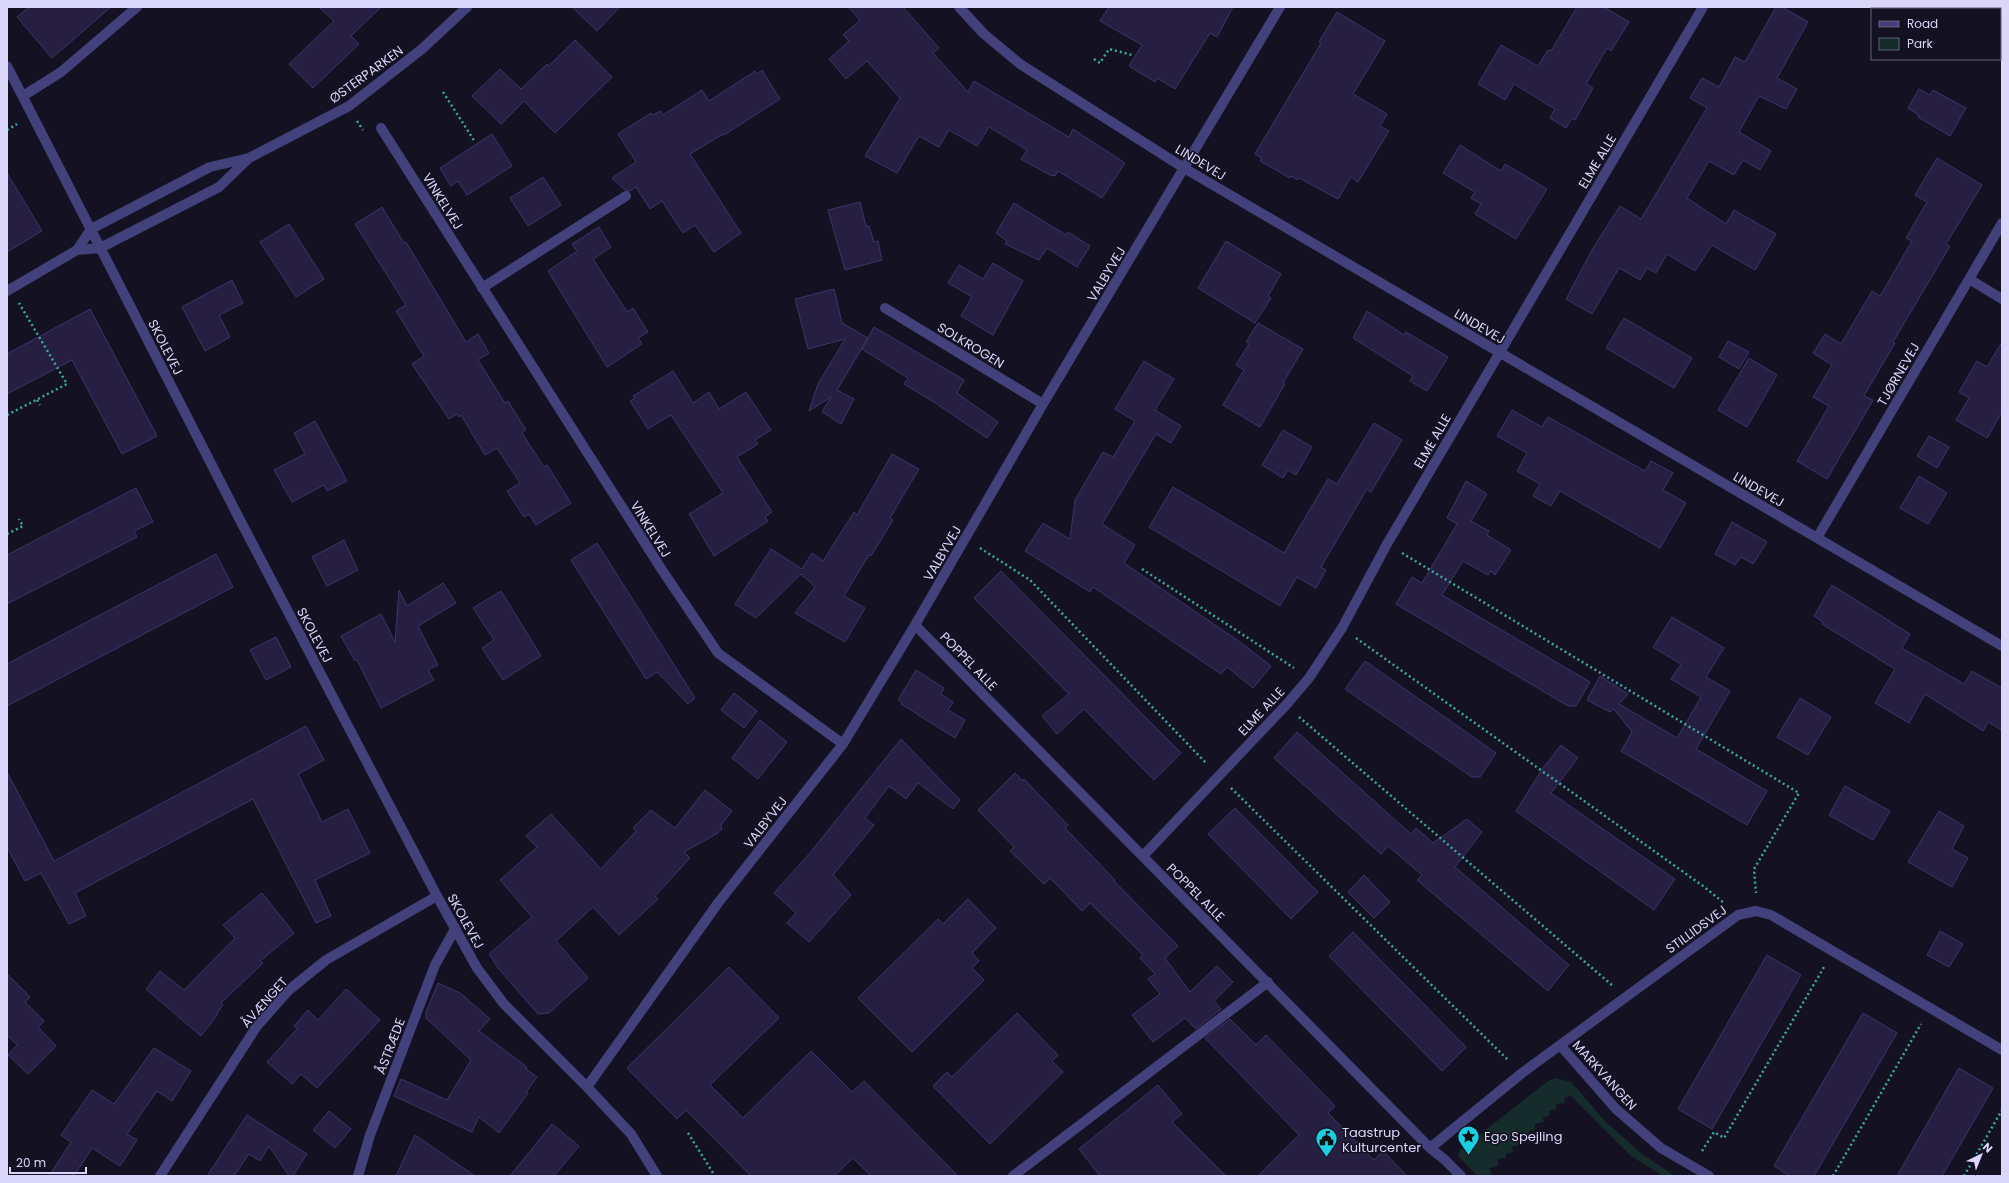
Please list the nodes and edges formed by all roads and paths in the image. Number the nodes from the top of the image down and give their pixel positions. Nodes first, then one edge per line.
1 (137, 7) edge
2 (467, 7) edge
3 (959, 7) edge
4 (1280, 7) edge
5 (1703, 7) edge
6 (1132, 55) dead end
7 (1094, 59) dead end
8 (7, 66) edge
9 (443, 92) dead end
10 (23, 96) junction
11 (381, 128) dead end
12 (475, 142) dead end
13 (249, 158) junction
14 (1184, 168) junction
15 (626, 196) dead end
16 (2002, 223) edge
17 (91, 229) junction
18 (100, 248) junction
19 (77, 250) junction
20 (1969, 279) junction
21 (482, 288) junction
22 (9, 290) edge
23 (2002, 299) edge
24 (885, 308) dead end
25 (1499, 352) junction
26 (37, 400) junction
27 (1043, 404) junction
28 (40, 405) dead end
29 (7, 415) edge
30 (19, 519) dead end
31 (7, 534) edge
32 (1817, 538) junction
33 (966, 539) junction
34 (1387, 544) junction
35 (1142, 569) dead end
36 (915, 624) junction
37 (1342, 628) junction
38 (2002, 646) edge
39 (1309, 678) junction
40 (1286, 705) junction
41 (843, 744) junction
42 (1218, 776) junction
43 (1142, 856) junction
44 (437, 896) junction
45 (1756, 911) junction
46 (1738, 915) junction
47 (455, 929) junction
48 (1833, 951) junction
49 (1268, 982) junction
50 (1625, 996) junction
51 (1930, 1008) junction
52 (1560, 1045) junction
53 (2002, 1050) edge
54 (1522, 1073) junction
55 (587, 1087) junction
56 (2002, 1110) edge
57 (688, 1133) dead end
58 (1430, 1148) junction
59 (1694, 1167) junction
60 (160, 1176) edge
61 (358, 1176) edge
62 (657, 1176) edge
63 (715, 1176) edge
64 (1014, 1176) edge
65 (1460, 1176) edge
66 (1710, 1176) edge
67 (1833, 1176) edge
68 (1964, 1176) edge

1 - 10 street
2 - 13 street, ØSTERPARKEN
3 - 14 street, LINDEVEJ
4 - 14 street, VALBYVEJ
5 - 25 street, ELME ALLE
6 - 7 path
8 - 10 street, SKOLEVEJ
9 - 12 path
10 - 17 street, SKOLEVEJ
11 - 21 street, VINKELVEJ
13 - 17 street, ØSTERPARKEN
13 - 18 street, ØSTERPARKEN
14 - 25 street, LINDEVEJ
14 - 27 street, VALBYVEJ
15 - 21 street
16 - 20 street, TJØRNEVEJ
17 - 18 street, SKOLEVEJ
17 - 19 street
18 - 19 street
18 - 44 street, SKOLEVEJ
19 - 22 street
20 - 23 street
20 - 32 street, TJØRNEVEJ
21 - 41 street, VINKELVEJ
22 - 26 path
24 - 27 street, SOLKROGEN
25 - 32 street, LINDEVEJ
25 - 34 street, ELME ALLE
26 - 28 path
26 - 29 path
27 - 33 street, VALBYVEJ
30 - 31 path
32 - 38 street, LINDEVEJ
33 - 36 street, VALBYVEJ
33 - 42 path
34 - 37 street, ELME ALLE
34 - 45 path
35 - 39 path
36 - 41 street, VALBYVEJ
36 - 43 street, POPPEL ALLE
37 - 39 street, ELME ALLE
37 - 46 path
39 - 40 street, ELME ALLE
40 - 42 street, ELME ALLE
40 - 50 path
41 - 55 street, VALBYVEJ
42 - 43 street, ELME ALLE
42 - 54 path
43 - 49 street, POPPEL ALLE
44 - 47 street, SKOLEVEJ
44 - 60 street, ÅVÆNGET
45 - 46 street, STILLIDSVEJ
45 - 48 street, STILLIDSVEJ
46 - 50 street, STILLIDSVEJ
47 - 55 street, SKOLEVEJ
47 - 61 street, ÅSTRÆDE
48 - 51 street, STILLIDSVEJ
48 - 59 path
49 - 58 street, POPPEL ALLE
49 - 64 street
50 - 52 street, STILLIDSVEJ
51 - 53 street, STILLIDSVEJ
51 - 67 path
52 - 54 street, STILLIDSVEJ
52 - 59 street, MARKVANGEN
54 - 58 street, STILLIDSVEJ
55 - 62 street, SKOLEVEJ
56 - 68 path
57 - 63 path
58 - 65 street, POPPEL ALLE
59 - 66 street, MARKVANGEN

